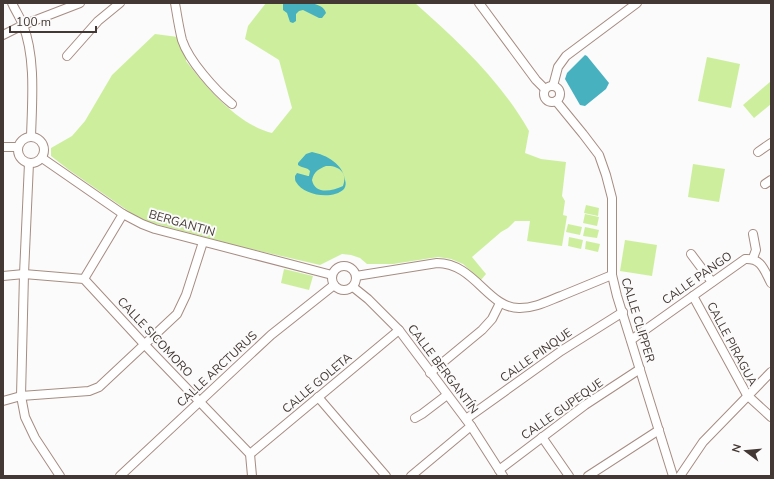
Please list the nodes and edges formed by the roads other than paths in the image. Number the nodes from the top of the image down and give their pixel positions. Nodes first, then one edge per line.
1 (12, 3) edge
2 (80, 3) edge
3 (120, 3) edge
4 (175, 3) edge
5 (479, 3) edge
6 (638, 3) edge
7 (23, 25) junction
8 (3, 35) edge
9 (67, 56) dead end
10 (549, 87) junction
11 (556, 101) junction
12 (232, 104) dead end
13 (31, 137) junction
14 (771, 143) edge
15 (18, 147) junction
16 (3, 148) edge
17 (758, 152) dead end
18 (42, 158) junction
19 (29, 163) junction
20 (123, 214) junction
21 (753, 234) dead end
22 (203, 242) junction
23 (691, 254) dead end
24 (753, 258) junction
25 (24, 274) junction
26 (332, 275) junction
27 (612, 275) junction
28 (3, 276) edge
29 (356, 276) junction
30 (84, 279) junction
31 (712, 282) junction
32 (771, 284) edge
33 (334, 285) junction
34 (353, 286) junction
35 (693, 296) junction
36 (500, 303) junction
37 (623, 312) junction
38 (399, 330) junction
39 (631, 340) junction
40 (144, 345) junction
41 (640, 369) junction
42 (771, 372) edge
43 (430, 373) junction
44 (447, 395) junction
45 (747, 395) junction
46 (21, 396) junction
47 (318, 397) junction
48 (3, 401) edge
49 (200, 402) junction
50 (771, 417) edge
51 (415, 418) dead end
52 (468, 423) junction
53 (659, 430) junction
54 (542, 437) junction
55 (250, 454) junction
56 (501, 473) edge
57 (60, 476) edge
58 (120, 476) edge
59 (252, 476) edge
60 (386, 476) edge
61 (411, 476) edge
62 (569, 476) edge
63 (588, 476) edge
64 (673, 476) edge
65 (680, 476) edge

1 - 7 street
2 - 7 street
3 - 9 street
4 - 12 street
5 - 10 street
6 - 10 street
7 - 8 street
7 - 13 street
10 - 11 street
10 - 11 street
11 - 27 street
13 - 15 street
13 - 18 street
14 - 17 street
15 - 16 street
15 - 19 street
18 - 19 street
18 - 20 street, BERGANTIN
19 - 25 street
20 - 22 street, BERGANTIN
20 - 30 street
21 - 24 street
22 - 26 street, BERGANTIN
22 - 40 street
23 - 31 street
24 - 31 street, CALLE PANGO
24 - 32 street
25 - 28 street
25 - 30 street
25 - 46 street
26 - 29 street
26 - 33 street
27 - 36 street, CALLE CLIPPER
27 - 37 street, CALLE CLIPPER
29 - 34 street
29 - 36 street, CALLE CLIPPER
30 - 40 street, CALLE SICOMORO
31 - 35 street, CALLE PANGO
33 - 34 street
33 - 49 street, CALLE ARCTURUS
34 - 38 street, CALLE BERGANTÍN
35 - 39 street, CALLE PANGO
35 - 45 street, CALLE PIRAGUA
36 - 43 street
37 - 39 street, CALLE CLIPPER
37 - 52 street, CALLE PINQUE
38 - 43 street, CALLE BERGANTÍN
38 - 47 street, CALLE GOLETA
39 - 41 street, CALLE CLIPPER
40 - 46 street
40 - 49 street, CALLE SICOMORO
41 - 53 street, CALLE CLIPPER
41 - 54 street, CALLE GUPEQUE
42 - 45 street
43 - 44 street, CALLE BERGANTÍN
44 - 51 street
44 - 52 street, CALLE BERGANTÍN
45 - 50 street, CALLE PIRAGUA
45 - 65 street
46 - 48 street
46 - 57 street
47 - 55 street, CALLE GOLETA
47 - 60 street
49 - 55 street, CALLE SICOMORO
49 - 58 street, CALLE ARCTURUS
52 - 56 street, CALLE BERGANTÍN
52 - 61 street, CALLE PINQUE
53 - 63 street
53 - 64 street, CALLE CLIPPER
54 - 56 street, CALLE GUPEQUE
54 - 62 street
55 - 59 street

